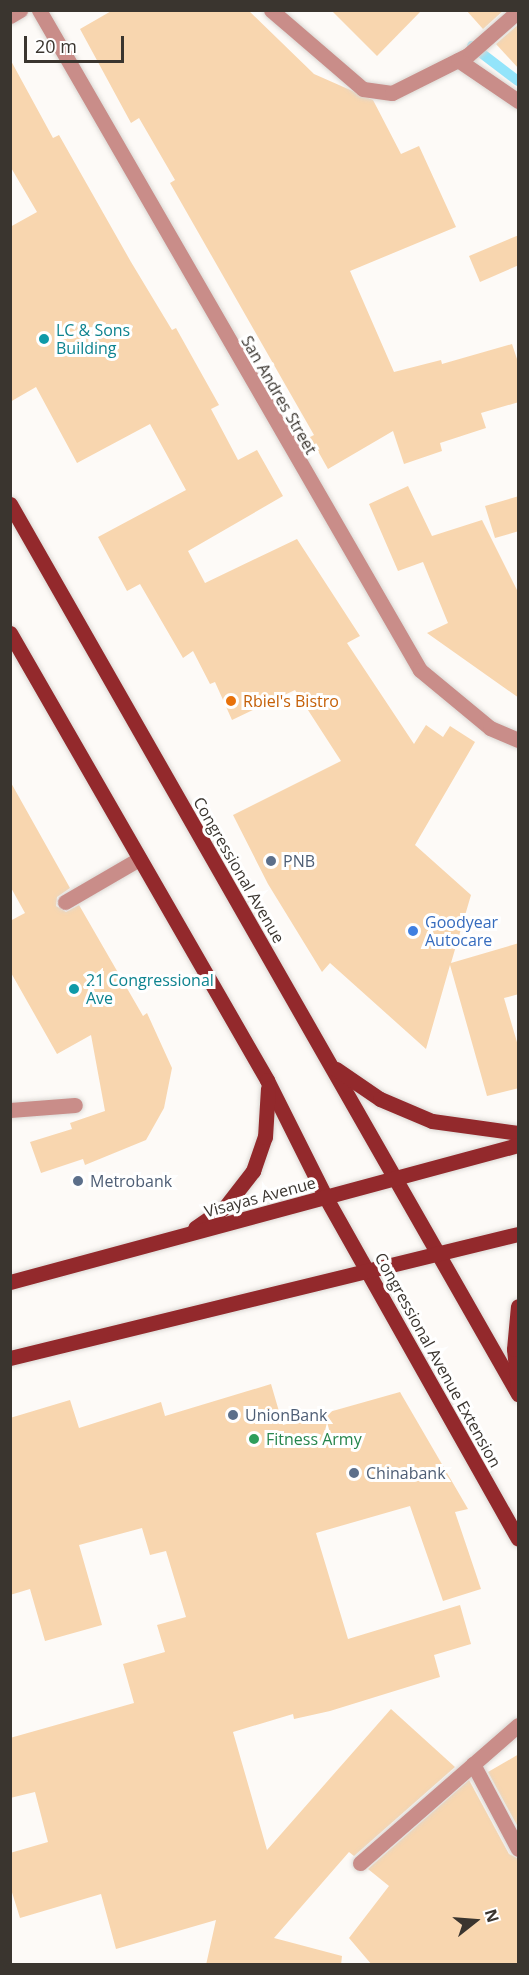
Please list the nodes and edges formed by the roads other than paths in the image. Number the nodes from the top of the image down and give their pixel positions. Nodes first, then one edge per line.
1 (20, 10) edge
2 (39, 10) edge
3 (271, 10) edge
4 (519, 11) edge
5 (10, 16) edge
6 (463, 57) junction
7 (519, 101) edge
8 (10, 504) edge
9 (10, 633) edge
10 (519, 740) edge
11 (139, 859) junction
12 (65, 902) dead end
13 (328, 1061) junction
14 (267, 1080) junction
15 (75, 1105) dead end
16 (10, 1110) edge
17 (519, 1133) edge
18 (519, 1145) edge
19 (396, 1179) junction
20 (326, 1198) junction
21 (519, 1234) edge
22 (178, 1238) junction
23 (439, 1253) junction
24 (366, 1269) junction
25 (10, 1282) edge
26 (519, 1305) edge
27 (10, 1358) edge
28 (519, 1390) edge
29 (519, 1394) edge
30 (519, 1539) edge
31 (519, 1725) edge
32 (473, 1764) junction
33 (519, 1849) edge
34 (360, 1863) dead end

1 - 5 street
2 - 10 street, San Andres Street
3 - 6 street
4 - 6 street
6 - 7 street
8 - 13 main road, Congressional Avenue
9 - 11 main road
11 - 12 street
11 - 14 main road
13 - 17 main road
13 - 19 main road, Congressional Avenue
14 - 20 main road
14 - 22 main road
15 - 16 street
18 - 19 main road, Visayas Avenue
19 - 20 main road, Visayas Avenue
19 - 23 main road, Congressional Avenue
20 - 22 main road, Visayas Avenue
20 - 24 main road, Congressional Avenue Extension
21 - 23 main road
22 - 25 main road, Visayas Avenue
23 - 24 main road
23 - 29 main road
24 - 27 main road
24 - 30 main road, Congressional Avenue Extension
26 - 28 main road
31 - 32 street
32 - 33 street
32 - 34 street

